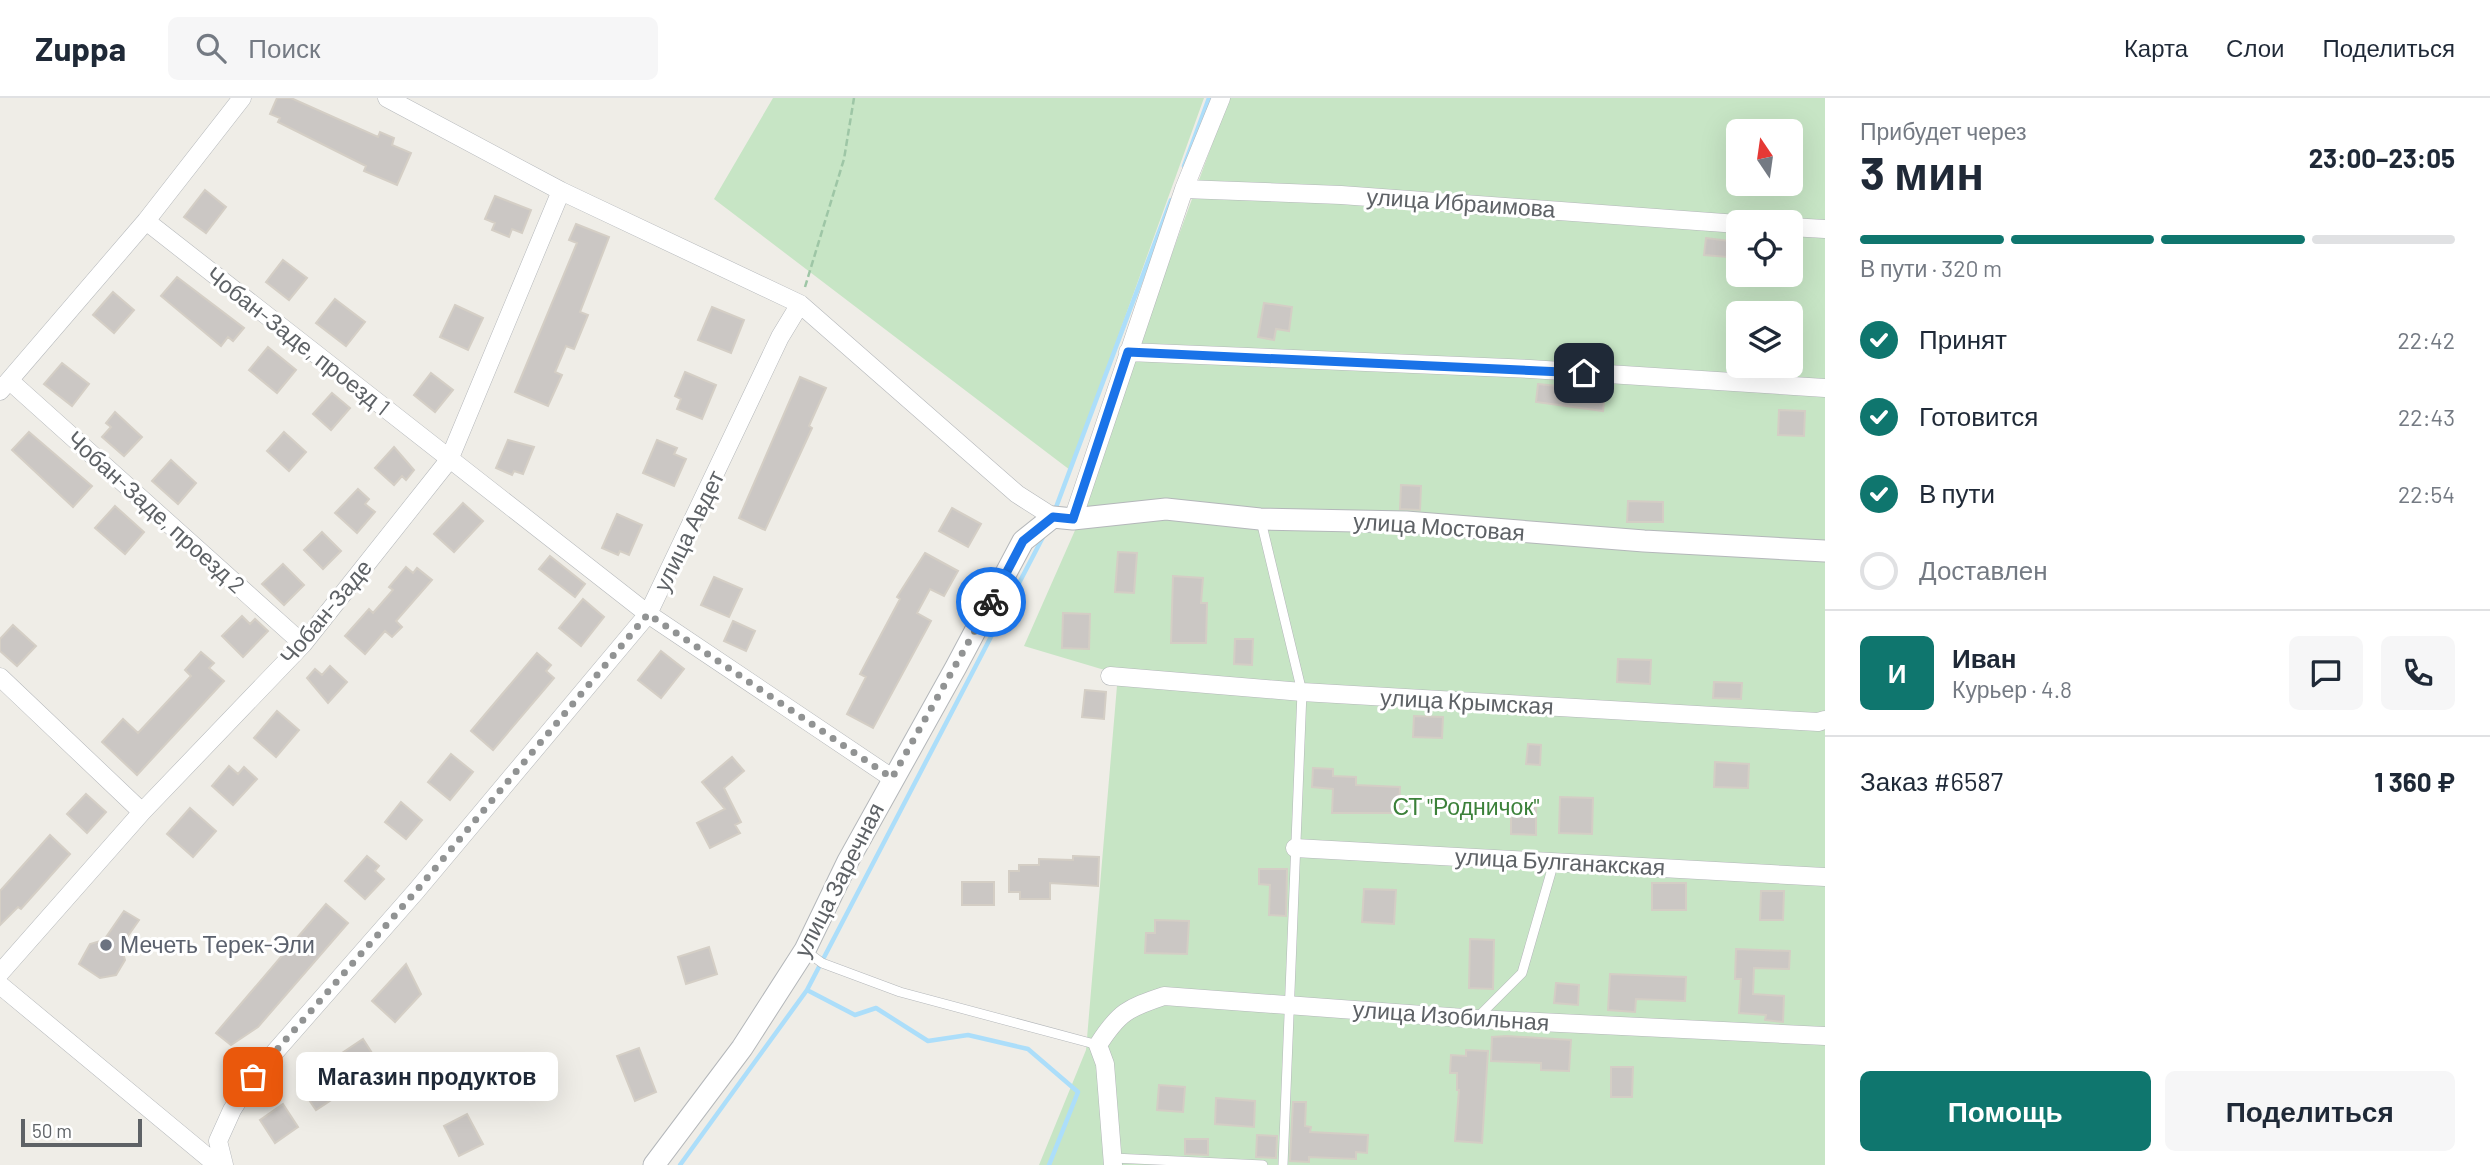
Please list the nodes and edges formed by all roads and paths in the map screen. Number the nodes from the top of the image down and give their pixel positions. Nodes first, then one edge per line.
1 (242, 98) edge
2 (387, 98) edge
3 (854, 98) edge
4 (1221, 98) edge
5 (1184, 189) junction
6 (561, 191) junction
7 (146, 221) junction
8 (1726, 223) edge
9 (1803, 228) edge
10 (1825, 229) edge
11 (800, 304) junction
12 (1128, 352) junction
13 (5, 386) edge
14 (1825, 388) edge
15 (449, 460) junction
16 (1063, 518) junction
17 (1260, 519) junction
18 (1825, 551) edge
19 (648, 614) junction
20 (303, 644) junction
21 (1110, 676) dead end
22 (0, 677) edge
23 (1302, 692) junction
24 (1825, 720) edge
25 (892, 778) junction
26 (142, 812) junction
27 (1295, 848) junction
28 (1554, 861) junction
29 (1825, 877) edge
30 (805, 950) junction
31 (0, 973) edge
32 (0, 985) edge
33 (1289, 1004) junction
34 (1477, 1018) junction
35 (1825, 1036) edge
36 (1098, 1045) junction
37 (1113, 1162) edge
38 (217, 1165) edge
39 (224, 1165) edge
40 (654, 1165) edge
41 (1263, 1165) edge
42 (1283, 1165) edge

1 - 7 street
2 - 6 street
3 - 11 path
4 - 5 street
5 - 8 street, улица Ибраимова
5 - 12 street
6 - 11 street
6 - 15 street, Чобан-Заде
7 - 13 street
7 - 15 street, Чобан-Заде, проезд 1
9 - 10 street
11 - 16 street
11 - 19 street, улица Авдет
12 - 14 street
12 - 16 street
13 - 20 street, Чобан-Заде, проезд 2
15 - 19 street, Чобан-Заде, проезд 1
15 - 20 street, Чобан-Заде
16 - 17 street, улица Мостовая
16 - 25 street, улица Заречная
17 - 18 street, улица Мостовая
17 - 23 lane
19 - 25 street, Чобан-Заде, проезд 1
19 - 39 street, улица Авдет
20 - 26 street, Чобан-Заде
21 - 23 street, улица Крымская
22 - 26 street
23 - 24 street, улица Крымская
23 - 27 lane
25 - 30 street, улица Заречная
26 - 31 street, Чобан-Заде
27 - 28 street, улица Булганакская
27 - 33 lane
28 - 29 street, улица Булганакская
28 - 34 lane
30 - 36 lane
30 - 40 street, улица Заречная
32 - 38 street
33 - 34 street, улица Изобильная
33 - 36 street, улица Изобильная
33 - 42 lane
34 - 35 street, улица Изобильная
36 - 37 street
37 - 41 lane

